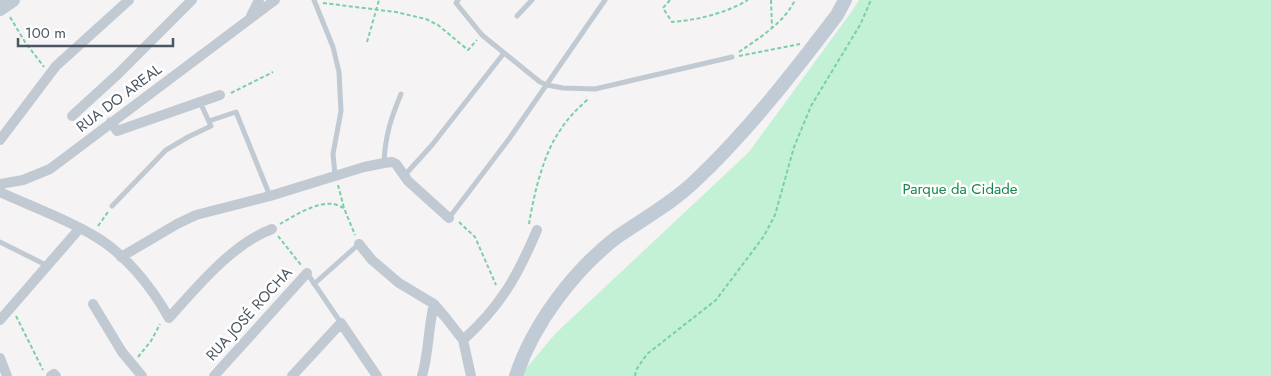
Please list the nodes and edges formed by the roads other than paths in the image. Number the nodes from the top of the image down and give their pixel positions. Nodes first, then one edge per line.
1 (129, 0) edge
2 (192, 0) edge
3 (258, 0) edge
4 (275, 0) edge
5 (532, 0) edge
6 (605, 0) edge
7 (846, 0) edge
8 (315, 1) edge
9 (457, 2) edge
10 (517, 16) dead end
11 (248, 21) junction
12 (504, 53) junction
13 (732, 57) road end
14 (547, 85) junction
15 (220, 94) road end
16 (401, 94) dead end
17 (200, 101) junction
18 (72, 116) dead end
19 (209, 121) junction
20 (111, 122) junction
21 (0, 140) edge
22 (384, 163) junction
23 (335, 175) junction
24 (404, 176) junction
25 (0, 184) edge
26 (0, 192) edge
27 (270, 196) junction
28 (112, 206) road end
29 (450, 216) joint
30 (80, 228) junction
31 (272, 229) road end
32 (532, 230) road end
33 (0, 242) edge
34 (359, 244) joint
35 (121, 257) junction
36 (48, 266) junction
37 (307, 273) joint
38 (314, 284) junction
39 (93, 304) dead end
40 (434, 304) junction
41 (0, 320) edge
42 (341, 323) junction
43 (462, 340) junction
44 (0, 358) edge
45 (297, 374) edge
46 (7, 376) edge
47 (50, 376) edge
48 (56, 376) edge
49 (142, 376) edge
50 (214, 376) edge
51 (376, 376) edge
52 (422, 376) edge
53 (471, 376) edge
54 (516, 376) edge

1 - 21 street
2 - 18 street
3 - 11 street
4 - 11 street, RUA DO AREAL
5 - 10 lane
6 - 14 lane
7 - 54 street
8 - 23 lane
9 - 12 lane
11 - 20 street, RUA DO AREAL
12 - 14 lane
12 - 24 lane
13 - 14 lane
14 - 29 lane
15 - 17 street
16 - 22 lane
17 - 19 lane
17 - 20 street
19 - 27 lane
19 - 28 lane
20 - 25 street, RUA DO AREAL
22 - 23 street
22 - 24 street
23 - 27 street
24 - 29 street
26 - 30 street
27 - 35 street
30 - 35 street
30 - 36 street
31 - 35 street
32 - 43 street
33 - 36 lane
34 - 38 lane, RUA JOSÉ ROCHA
34 - 40 street
36 - 41 street
37 - 38 lane
37 - 50 street, RUA JOSÉ ROCHA
38 - 42 lane
39 - 49 street
40 - 43 street
40 - 52 street
42 - 45 street
42 - 51 street
43 - 53 street
44 - 46 street
47 - 48 street

